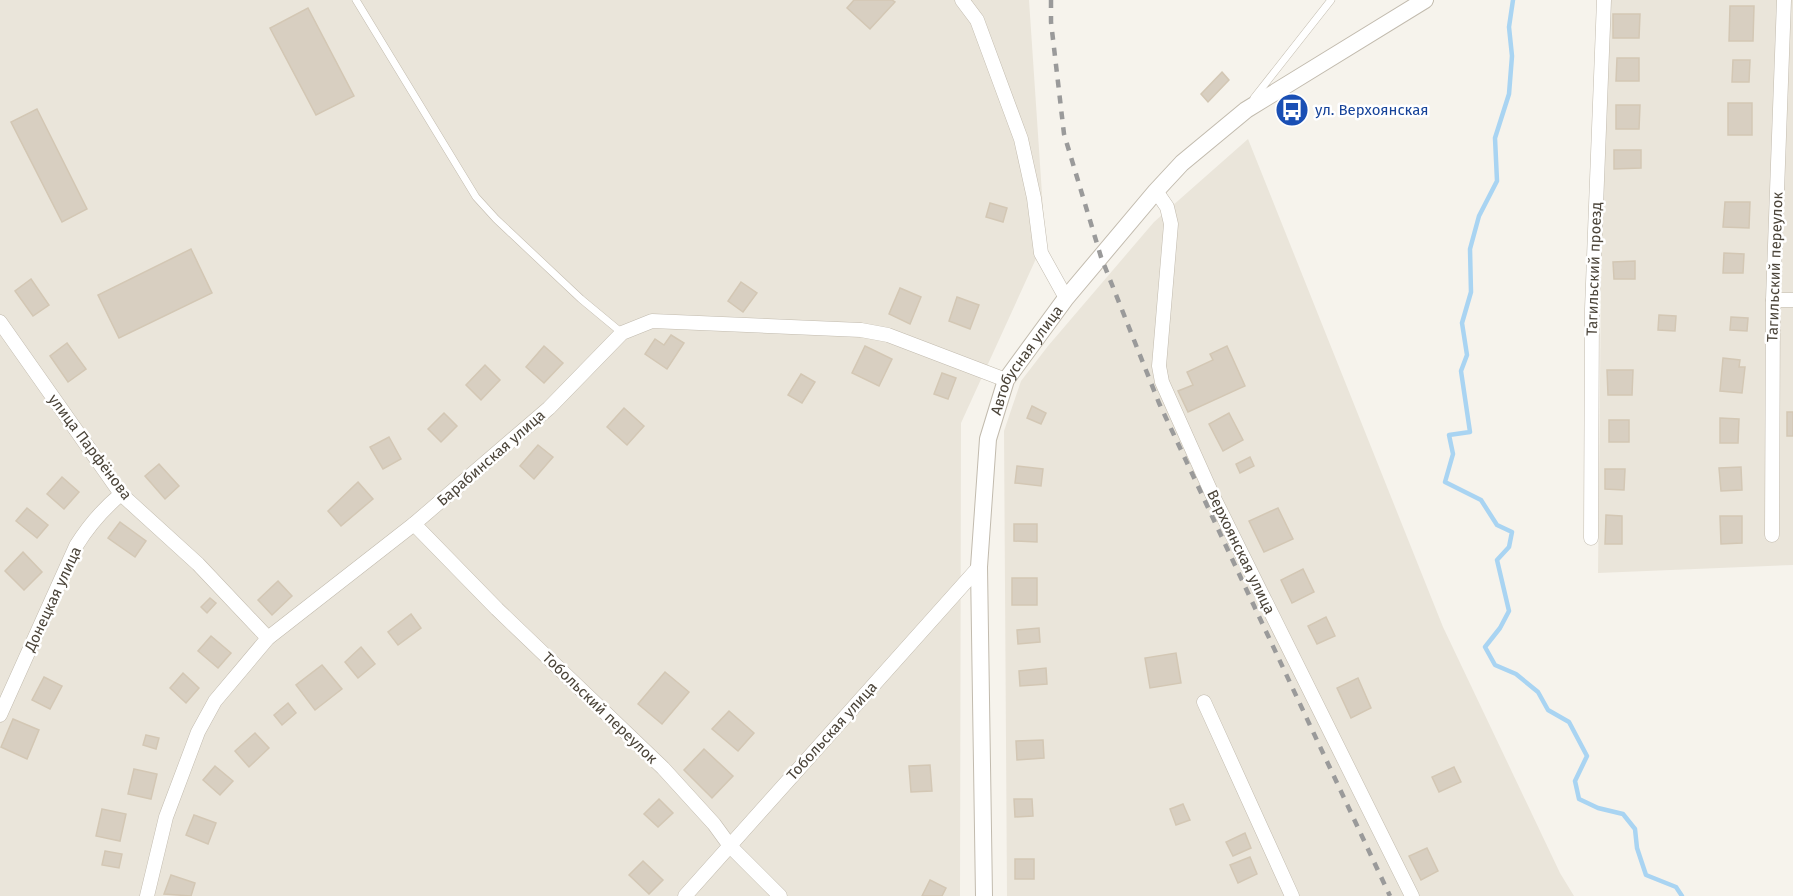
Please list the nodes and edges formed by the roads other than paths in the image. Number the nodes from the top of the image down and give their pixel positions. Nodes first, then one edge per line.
1 (356, 0) edge
2 (962, 0) edge
3 (1331, 0) edge
4 (1425, 0) edge
5 (1604, 0) edge
6 (1784, 0) edge
7 (1245, 110) junction
8 (1156, 190) junction
9 (1066, 298) junction
10 (1773, 300) junction
11 (1793, 300) edge
12 (0, 322) edge
13 (622, 333) junction
14 (1006, 381) junction
15 (122, 494) junction
16 (414, 524) junction
17 (1772, 535) dead end
18 (1591, 538) dead end
19 (979, 567) junction
20 (268, 638) junction
21 (1204, 702) dead end
22 (0, 715) edge
23 (730, 846) junction
24 (147, 896) edge
25 (685, 896) edge
26 (780, 896) edge
27 (984, 896) edge
28 (1292, 896) edge
29 (1412, 896) edge

1 - 13 lane
2 - 9 street
3 - 7 lane
4 - 7 street, Автобусная улица
5 - 18 street, Тагильский проезд
6 - 10 street, Тагильский переулок
7 - 8 street, Автобусная улица
8 - 9 street, Автобусная улица
8 - 29 street, Верхоянская улица
9 - 14 street, Автобусная улица
10 - 11 street
10 - 17 street, Тагильский переулок
12 - 15 street, улица Парфёнова
13 - 14 street, Барабинская улица
13 - 16 street, Барабинская улица
14 - 19 street, Автобусная улица
15 - 20 street, улица Парфёнова
15 - 22 street, Донецкая улица
16 - 20 street, Барабинская улица
16 - 23 street, Тобольский переулок
19 - 23 street, Тобольская улица
19 - 27 street, Автобусная улица
20 - 24 street, Барабинская улица
21 - 28 street
23 - 25 street, Тобольская улица
23 - 26 street, Тобольский переулок

